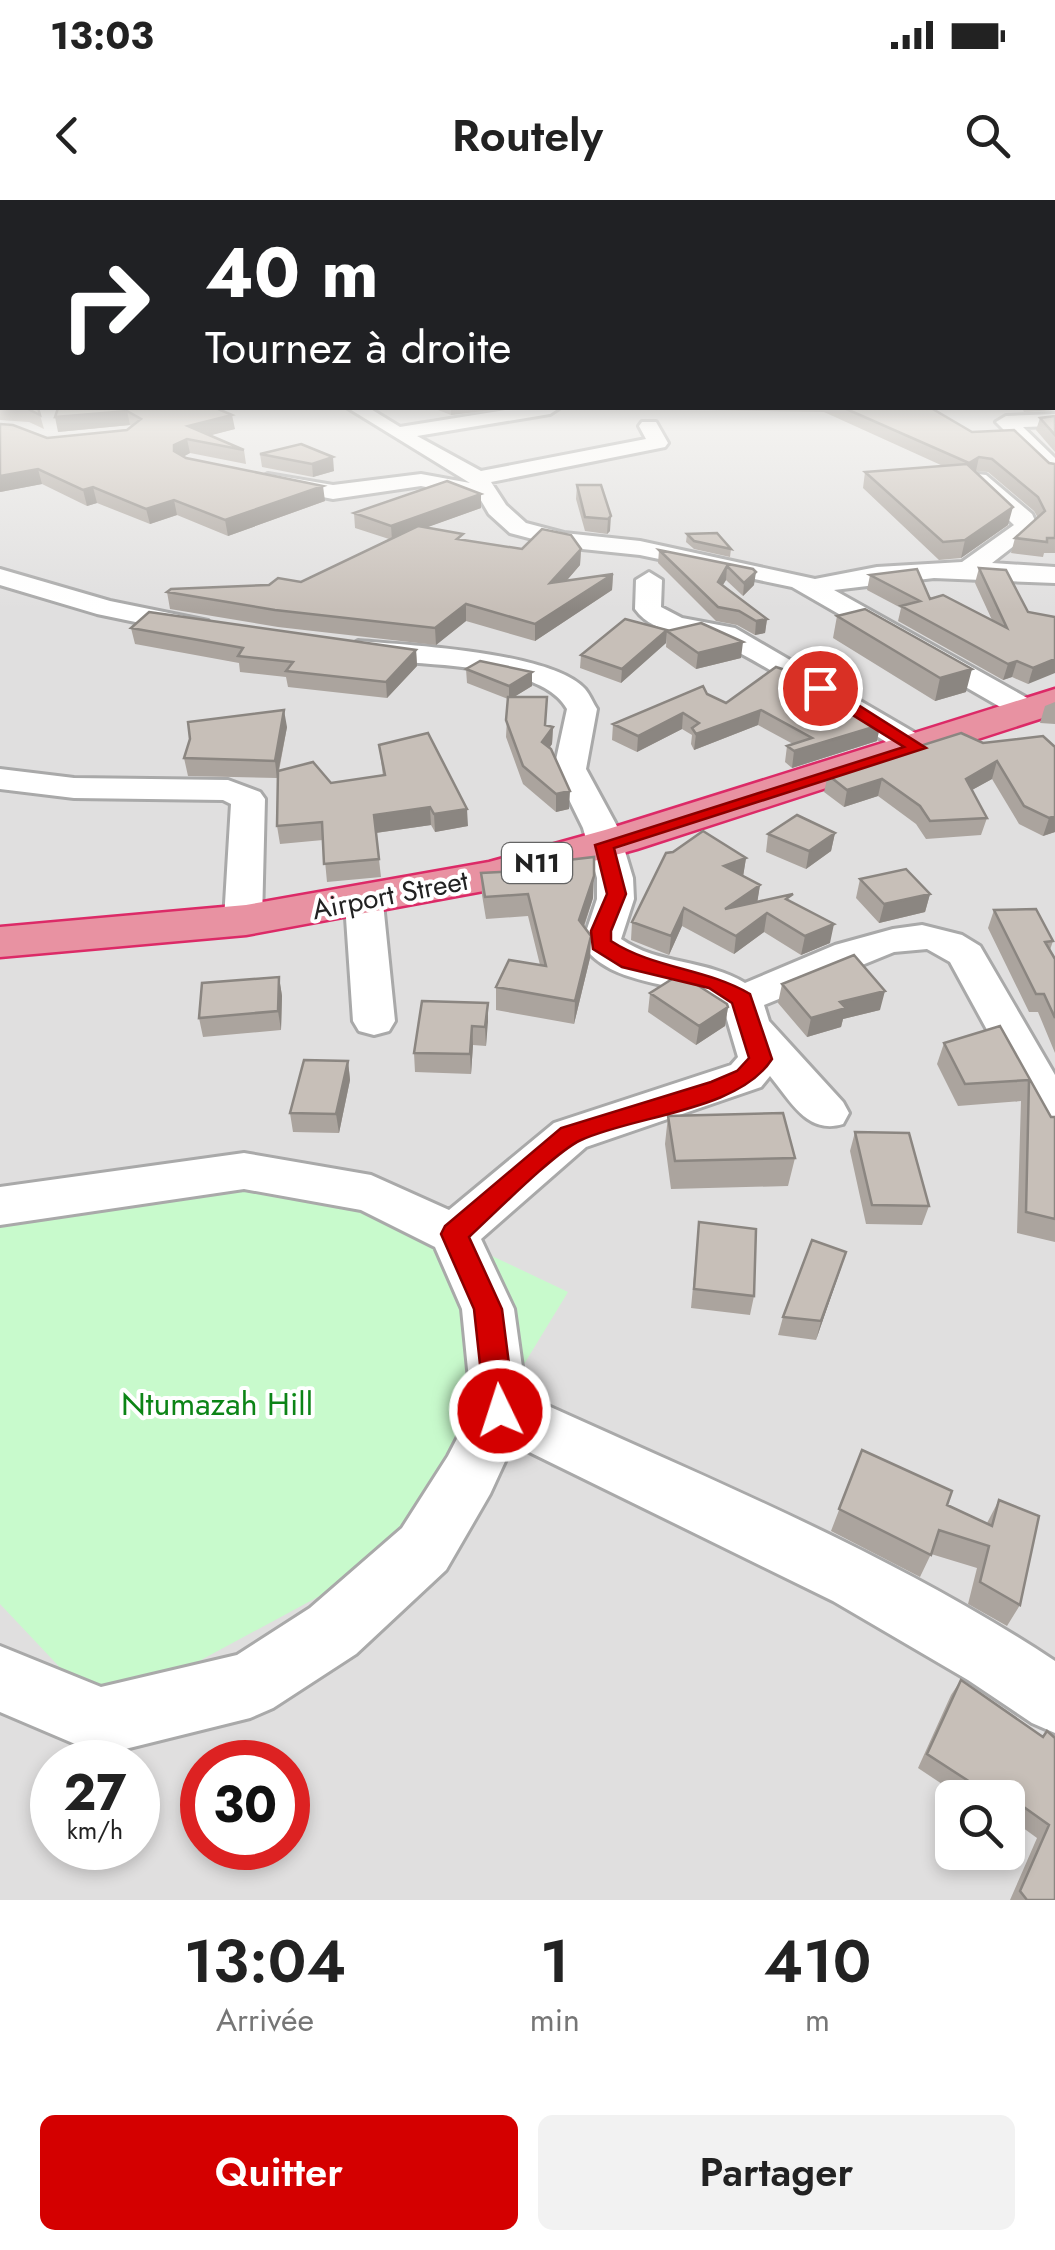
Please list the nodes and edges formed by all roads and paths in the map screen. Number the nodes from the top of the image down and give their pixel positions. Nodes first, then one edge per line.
1 (429, 451) edge
2 (451, 451) edge
3 (624, 451) edge
4 (1036, 451) edge
5 (434, 454) junction
6 (1055, 470) edge
7 (242, 474) edge
8 (978, 480) edge
9 (484, 486) junction
10 (970, 568) junction
11 (1055, 575) edge
12 (0, 577) edge
13 (649, 580) dead end
14 (813, 587) junction
15 (218, 630) edge
16 (329, 645) edge
17 (1041, 705) edge
18 (918, 748) junction
19 (0, 779) edge
20 (604, 845) junction
21 (364, 902) junction
22 (242, 920) junction
23 (0, 942) edge
24 (746, 1012) junction
25 (374, 1021) dead end
26 (827, 1113) dead end
27 (1055, 1114) edge
28 (0, 1206) edge
29 (454, 1234) junction
30 (500, 1411) junction
31 (0, 1679) edge
32 (1055, 1700) edge

1 - 5 street
2 - 5 street
3 - 9 street
4 - 6 street
5 - 9 street
7 - 9 street
8 - 10 street
9 - 14 street
10 - 11 street
10 - 14 street
12 - 15 street
13 - 18 street
14 - 17 street
16 - 20 street
17 - 18 highway, Airport Street / N11
18 - 20 highway, Airport Street / N11
19 - 22 street
20 - 21 highway, Airport Street / N11
20 - 24 street
21 - 22 highway, Airport Street / N11
21 - 25 street
22 - 23 highway, Airport Street / N11
24 - 26 street
24 - 27 street
24 - 29 street
28 - 29 street
29 - 30 street
30 - 31 street
30 - 32 street

